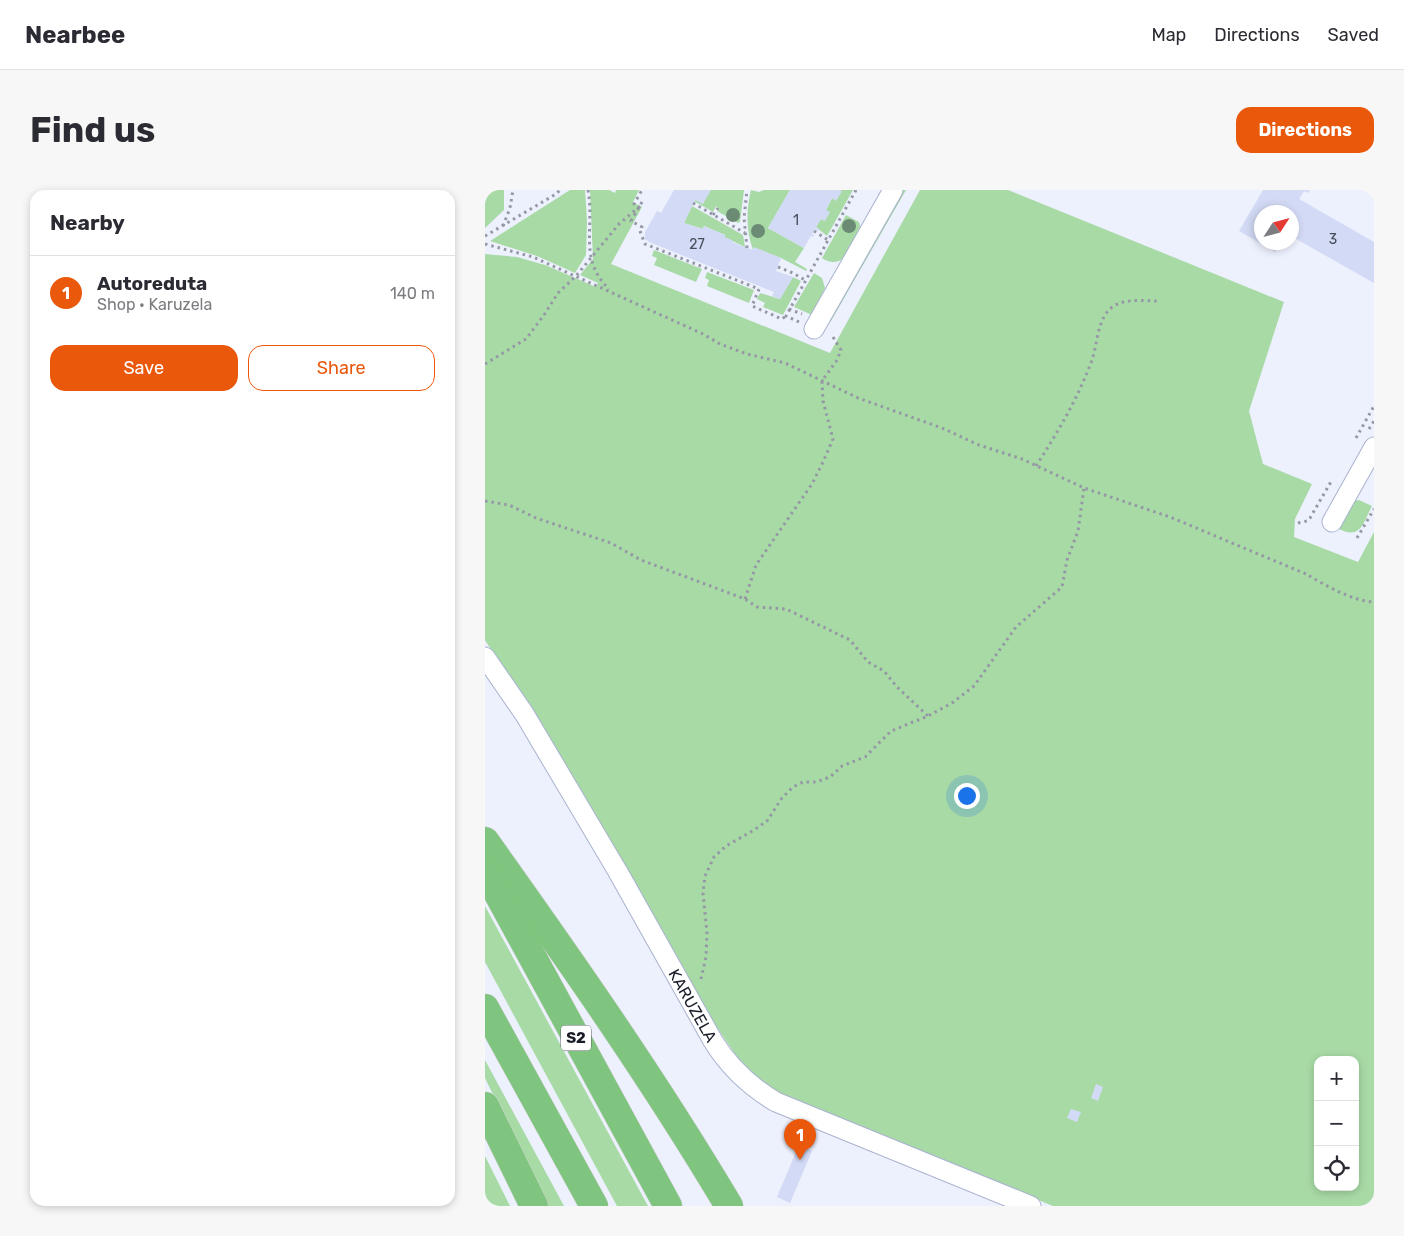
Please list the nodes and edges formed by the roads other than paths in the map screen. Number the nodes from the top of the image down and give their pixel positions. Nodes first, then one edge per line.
1 (893, 190) edge
2 (810, 328) road end
3 (1374, 447) edge
4 (1331, 522) dead end
5 (485, 657) edge
6 (485, 841) edge
7 (485, 870) edge
8 (485, 1008) edge
9 (485, 1106) edge
10 (534, 1206) edge
11 (593, 1206) edge
12 (668, 1206) edge
13 (729, 1206) edge
14 (1031, 1206) edge

1 - 2 street
3 - 4 street
5 - 14 street, KARUZELA
6 - 13 highway
7 - 12 highway, S2
8 - 11 highway
9 - 10 highway

